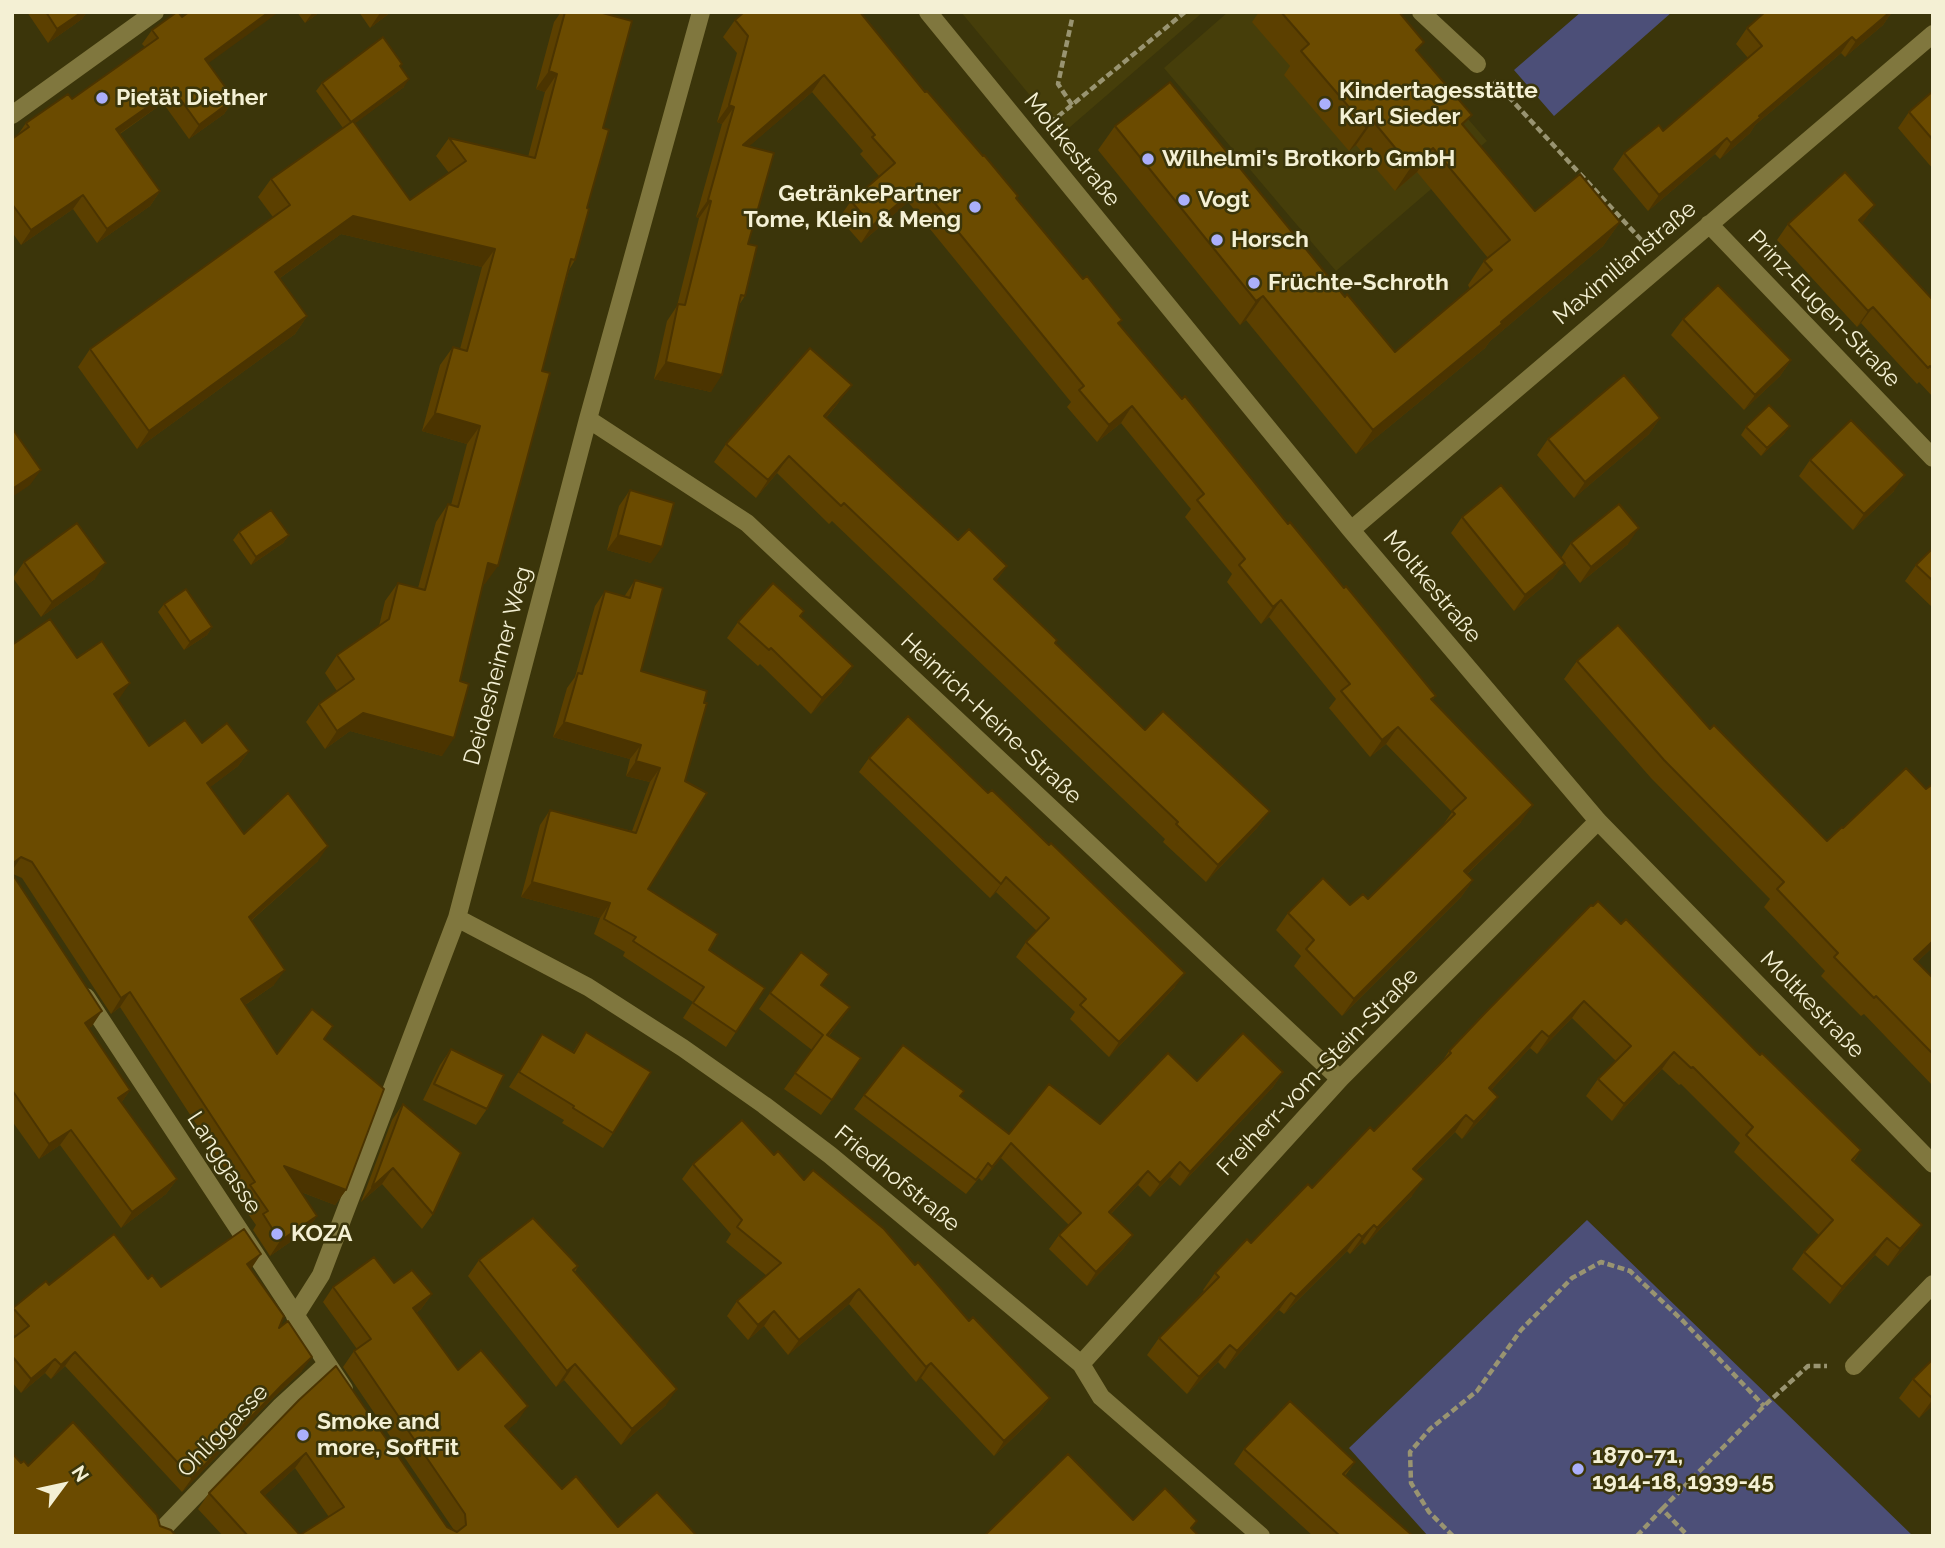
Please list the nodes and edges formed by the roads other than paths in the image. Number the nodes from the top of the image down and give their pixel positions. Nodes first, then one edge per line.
1 (155, 12) edge
2 (701, 12) edge
3 (928, 12) edge
4 (1420, 12) edge
5 (1933, 34) edge
6 (1477, 64) road end
7 (12, 115) edge
8 (1709, 224) junction
9 (588, 419) junction
10 (1933, 458) edge
11 (1351, 530) junction
12 (1598, 821) junction
13 (457, 918) junction
14 (73, 977) edge
15 (1340, 1079) junction
16 (1933, 1164) edge
17 (1933, 1284) edge
18 (295, 1316) junction
19 (327, 1364) junction
20 (1081, 1364) junction
21 (1854, 1366) dead end
22 (351, 1399) edge
23 (156, 1536) edge
24 (1261, 1536) edge

1 - 7 street
2 - 9 street, Deidesheimer Weg
3 - 11 street, Moltkestraße
4 - 6 street
5 - 8 street, Maximilianstraße
8 - 10 street, Prinz-Eugen-Straße
8 - 11 street, Maximilianstraße
9 - 13 street, Deidesheimer Weg
9 - 15 street, Heinrich-Heine-Straße
11 - 12 street, Moltkestraße
12 - 15 street, Freiherr-vom-Stein-Straße
12 - 16 street, Moltkestraße
13 - 18 street, Deidesheimer Weg
13 - 20 street, Friedhofstraße
14 - 18 street, Langgasse
15 - 20 street, Freiherr-vom-Stein-Straße
17 - 21 street
18 - 19 street, Langgasse
19 - 22 street, Langgasse
19 - 23 street, Ohliggasse
20 - 24 street, Friedhofstraße

